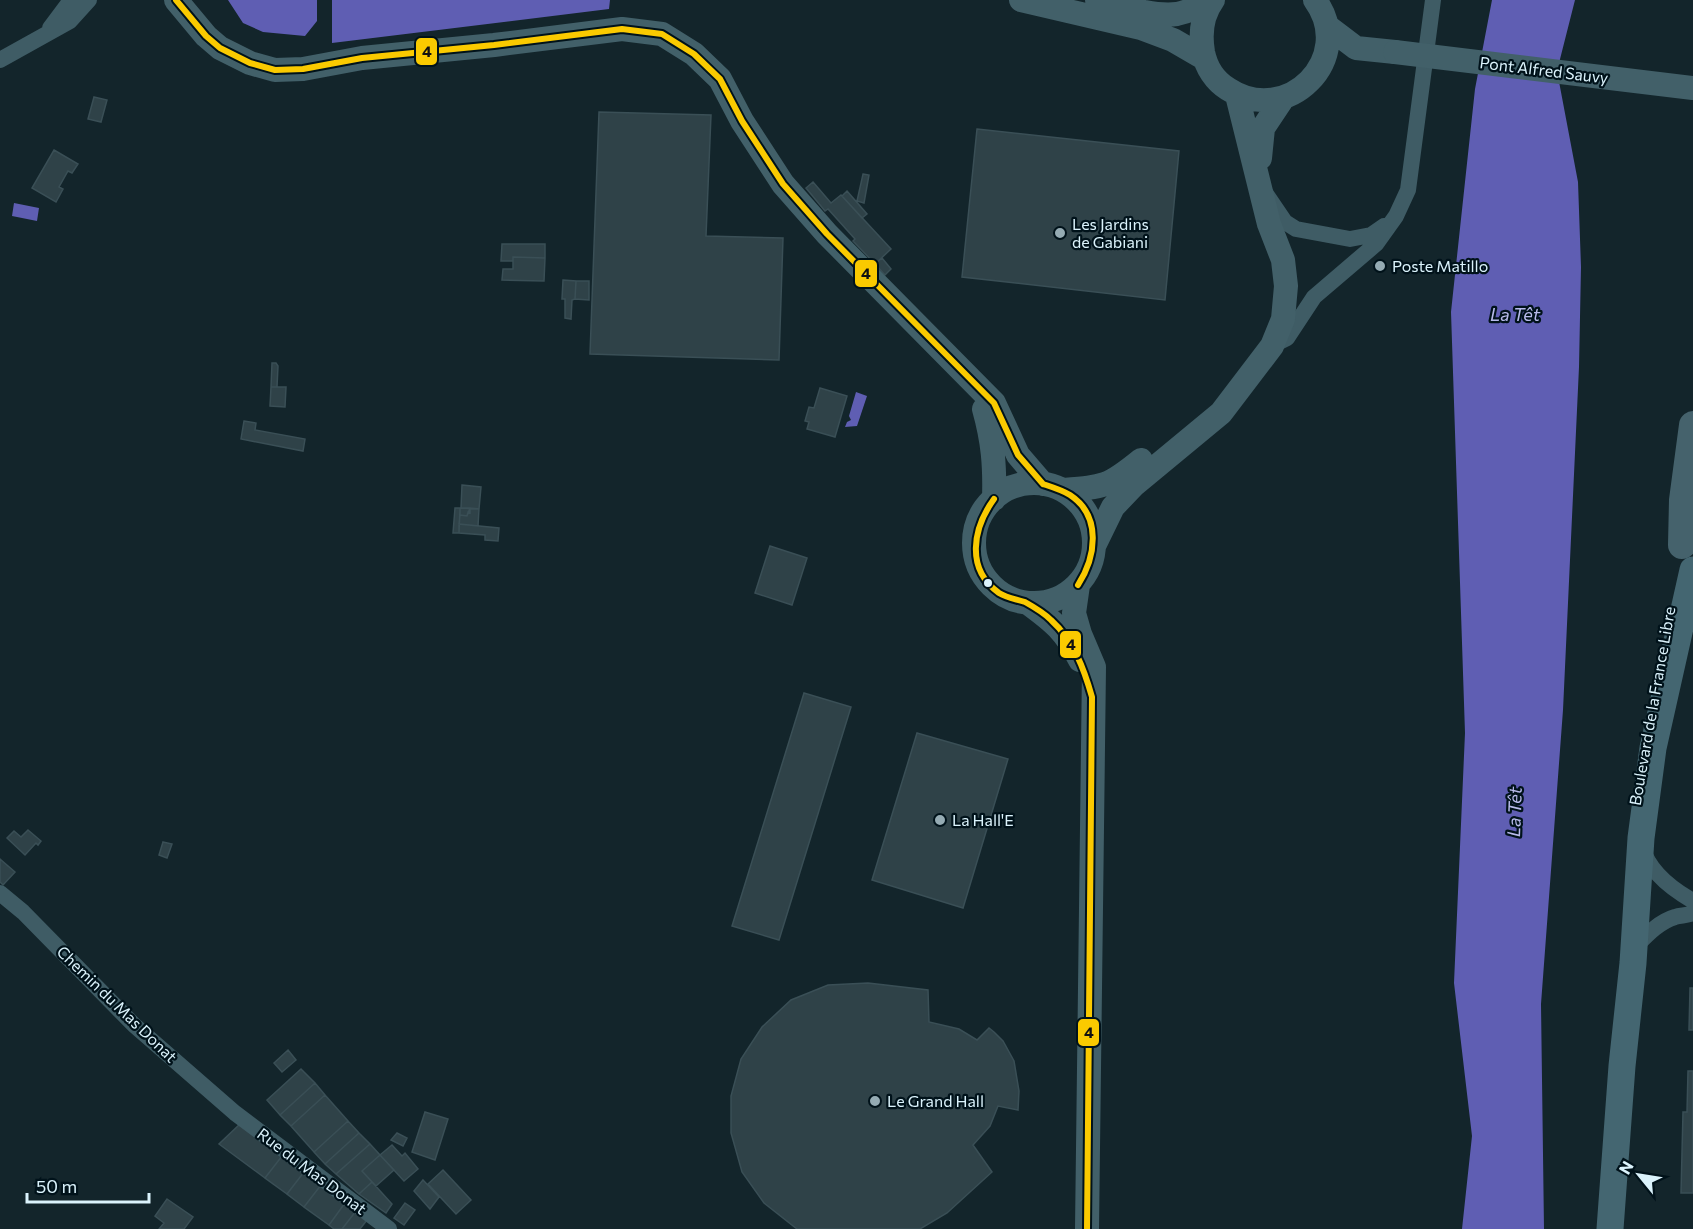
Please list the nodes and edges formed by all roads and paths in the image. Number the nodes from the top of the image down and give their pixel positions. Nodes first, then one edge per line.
1 (71, 0) edge
2 (89, 0) edge
3 (176, 0) edge
4 (195, 0) edge
5 (1021, 0) edge
6 (1097, 0) edge
7 (1207, 0) edge
8 (1214, 0) edge
9 (1315, 0) edge
10 (1433, 0) edge
11 (1327, 26) junction
12 (45, 35) junction
13 (1356, 48) junction
14 (362, 58) junction
15 (1204, 58) junction
16 (0, 60) edge
17 (1318, 70) junction
18 (1693, 88) edge
19 (1237, 95) junction
20 (1283, 98) junction
21 (1258, 182) junction
22 (1396, 216) junction
23 (1272, 346) junction
24 (1254, 371) junction
25 (966, 375) junction
26 (1693, 425) edge
27 (1053, 487) junction
28 (1693, 491) edge
29 (994, 499) junction
30 (1094, 546) junction
31 (1690, 564) edge
32 (1078, 585) junction
33 (1028, 603) junction
34 (1092, 697) junction
35 (1641, 838) junction
36 (0, 893) edge
37 (1693, 901) edge
38 (1693, 913) edge
39 (1632, 950) junction
40 (1622, 1066) junction
41 (235, 1113) joint
42 (389, 1229) edge
43 (1088, 1229) edge
44 (1610, 1229) edge

1 - 12 street
2 - 12 street
3 - 14 main road
4 - 14 main road
5 - 15 main road
6 - 7 main road
8 - 15 main road
9 - 11 main road
10 - 22 street
11 - 13 main road
11 - 17 main road
12 - 16 street
13 - 17 main road
13 - 18 main road, Pont Alfred Sauvy, bridge
14 - 25 main road
15 - 19 main road
17 - 20 main road
19 - 20 main road
19 - 21 main road
20 - 21 main road
21 - 22 street
21 - 23 main road
22 - 23 street
23 - 24 main road
24 - 27 main road
24 - 30 main road
25 - 27 main road
25 - 29 main road
26 - 31 highway
27 - 29 main road
27 - 30 main road
28 - 31 main road, Boulevard de la France Libre
29 - 33 main road
30 - 32 main road
31 - 35 main road, Boulevard de la France Libre
31 - 40 main road, Boulevard de la France Libre
32 - 33 main road
32 - 34 main road
33 - 34 main road
34 - 43 main road
35 - 37 street
35 - 39 main road, Boulevard de la France Libre
36 - 41 street, Chemin du Mas Donat
38 - 39 street
39 - 40 main road, Boulevard de la France Libre
40 - 44 main road, Boulevard de la France Libre
41 - 42 street, Rue du Mas Donat

